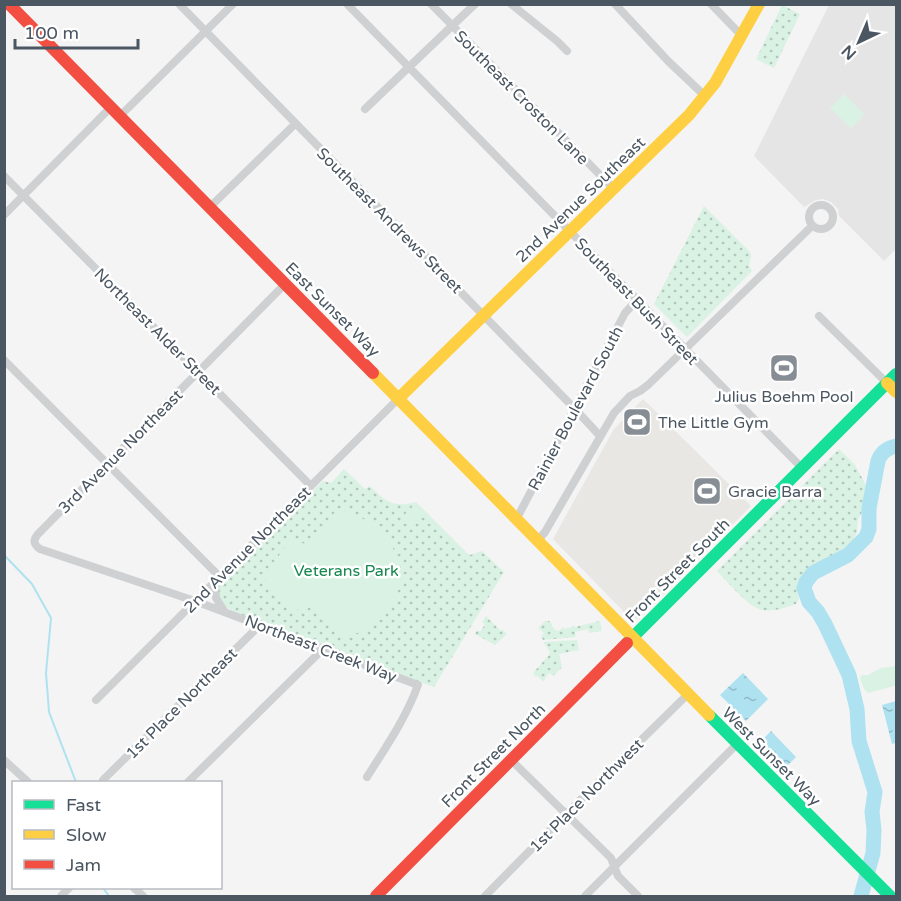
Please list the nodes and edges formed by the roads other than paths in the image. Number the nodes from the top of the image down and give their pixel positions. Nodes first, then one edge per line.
1 (9, 4) edge
2 (179, 4) edge
3 (233, 4) edge
4 (347, 4) edge
5 (431, 4) edge
6 (475, 4) edge
7 (511, 4) edge
8 (615, 4) edge
9 (711, 4) edge
10 (759, 4) edge
11 (452, 26) junction
12 (206, 32) junction
13 (742, 36) junction
14 (567, 51) dead end
15 (409, 68) junction
16 (705, 96) junction
17 (365, 109) dead end
18 (115, 111) junction
19 (296, 124) junction
20 (4, 176) edge
21 (613, 188) junction
22 (23, 196) junction
23 (210, 207) junction
24 (4, 215) edge
25 (812, 226) dead end
26 (569, 231) junction
27 (285, 284) junction
28 (637, 300) junction
29 (483, 315) junction
30 (819, 316) dead end
31 (685, 349) junction
32 (4, 360) edge
33 (199, 372) junction
34 (892, 379) edge
35 (897, 392) edge
36 (399, 398) junction
37 (575, 409) junction
38 (600, 436) junction
39 (107, 464) junction
40 (802, 468) junction
41 (310, 486) junction
42 (518, 518) junction
43 (538, 540) junction
44 (34, 542) joint
45 (217, 579) junction
46 (195, 601) junction
47 (224, 611) junction
48 (260, 625) junction
49 (633, 637) junction
50 (323, 649) junction
51 (688, 694) junction
52 (96, 700) dead end
53 (737, 744) junction
54 (4, 760) edge
55 (511, 760) junction
56 (367, 777) dead end
57 (103, 780) dead end
58 (26, 781) edge
59 (190, 781) edge
60 (567, 814) junction
61 (614, 866) junction
62 (376, 897) edge
63 (485, 897) edge
64 (585, 897) edge
65 (638, 897) edge
66 (890, 897) edge

1 - 18 main road, East Sunset Way
2 - 12 street, Southeast Andrews Street
3 - 12 street
4 - 15 street, Southeast Bush Street
5 - 11 street, Southeast Croston Lane
6 - 11 street
7 - 14 street
8 - 16 street
9 - 13 street
10 - 13 main road, 2nd Avenue Southeast
11 - 15 street
11 - 21 street, Southeast Croston Lane
12 - 18 street
12 - 19 street, Southeast Andrews Street
13 - 16 main road, 2nd Avenue Southeast
15 - 17 street
15 - 26 street, Southeast Bush Street
16 - 21 main road, 2nd Avenue Southeast
18 - 22 street
18 - 23 main road, East Sunset Way
19 - 23 street
19 - 29 street, Southeast Andrews Street
20 - 22 street, Northeast Alder Street
21 - 26 main road, 2nd Avenue Southeast
22 - 24 street
22 - 33 street, Northeast Alder Street
23 - 27 main road, East Sunset Way
25 - 31 street
26 - 28 street, Southeast Bush Street
26 - 29 main road, 2nd Avenue Southeast
27 - 33 street, 3rd Avenue Northeast
27 - 36 main road, East Sunset Way
28 - 31 street, Southeast Bush Street
28 - 37 street, Rainier Boulevard South
29 - 36 main road, 2nd Avenue Southeast
29 - 37 street, Southeast Andrews Street
30 - 34 street
31 - 38 street
31 - 40 street, Southeast Bush Street
32 - 39 street
33 - 39 street, 3rd Avenue Northeast
33 - 41 street, Northeast Alder Street
34 - 35 main road
34 - 40 main road, Front Street South
36 - 41 street, 2nd Avenue Northeast
36 - 42 main road, East Sunset Way
37 - 38 street, Southeast Andrews Street
37 - 42 street, Rainier Boulevard South
38 - 43 street
39 - 44 street, 3rd Avenue Northeast
39 - 45 street
40 - 49 main road, Front Street South
41 - 45 street, 2nd Avenue Northeast
42 - 43 main road, East Sunset Way
43 - 49 main road, East Sunset Way
44 - 46 street, Northeast Creek Way
45 - 46 street, 2nd Avenue Northeast
45 - 47 street, Northeast Creek Way
46 - 47 street, Northeast Creek Way
46 - 52 street, 2nd Avenue Northeast
47 - 48 street, Northeast Creek Way
48 - 50 street, Northeast Creek Way
48 - 57 street, 1st Place Northeast
49 - 51 main road, West Sunset Way
49 - 55 main road, Front Street North
50 - 56 street, Northeast Creek Way
50 - 59 street
51 - 53 main road, West Sunset Way
51 - 60 street, 1st Place Northwest
53 - 61 street
53 - 66 main road, West Sunset Way
54 - 58 street
55 - 60 street
55 - 62 main road, Front Street North
60 - 61 street
60 - 63 street, 1st Place Northwest
61 - 64 street
61 - 65 street

